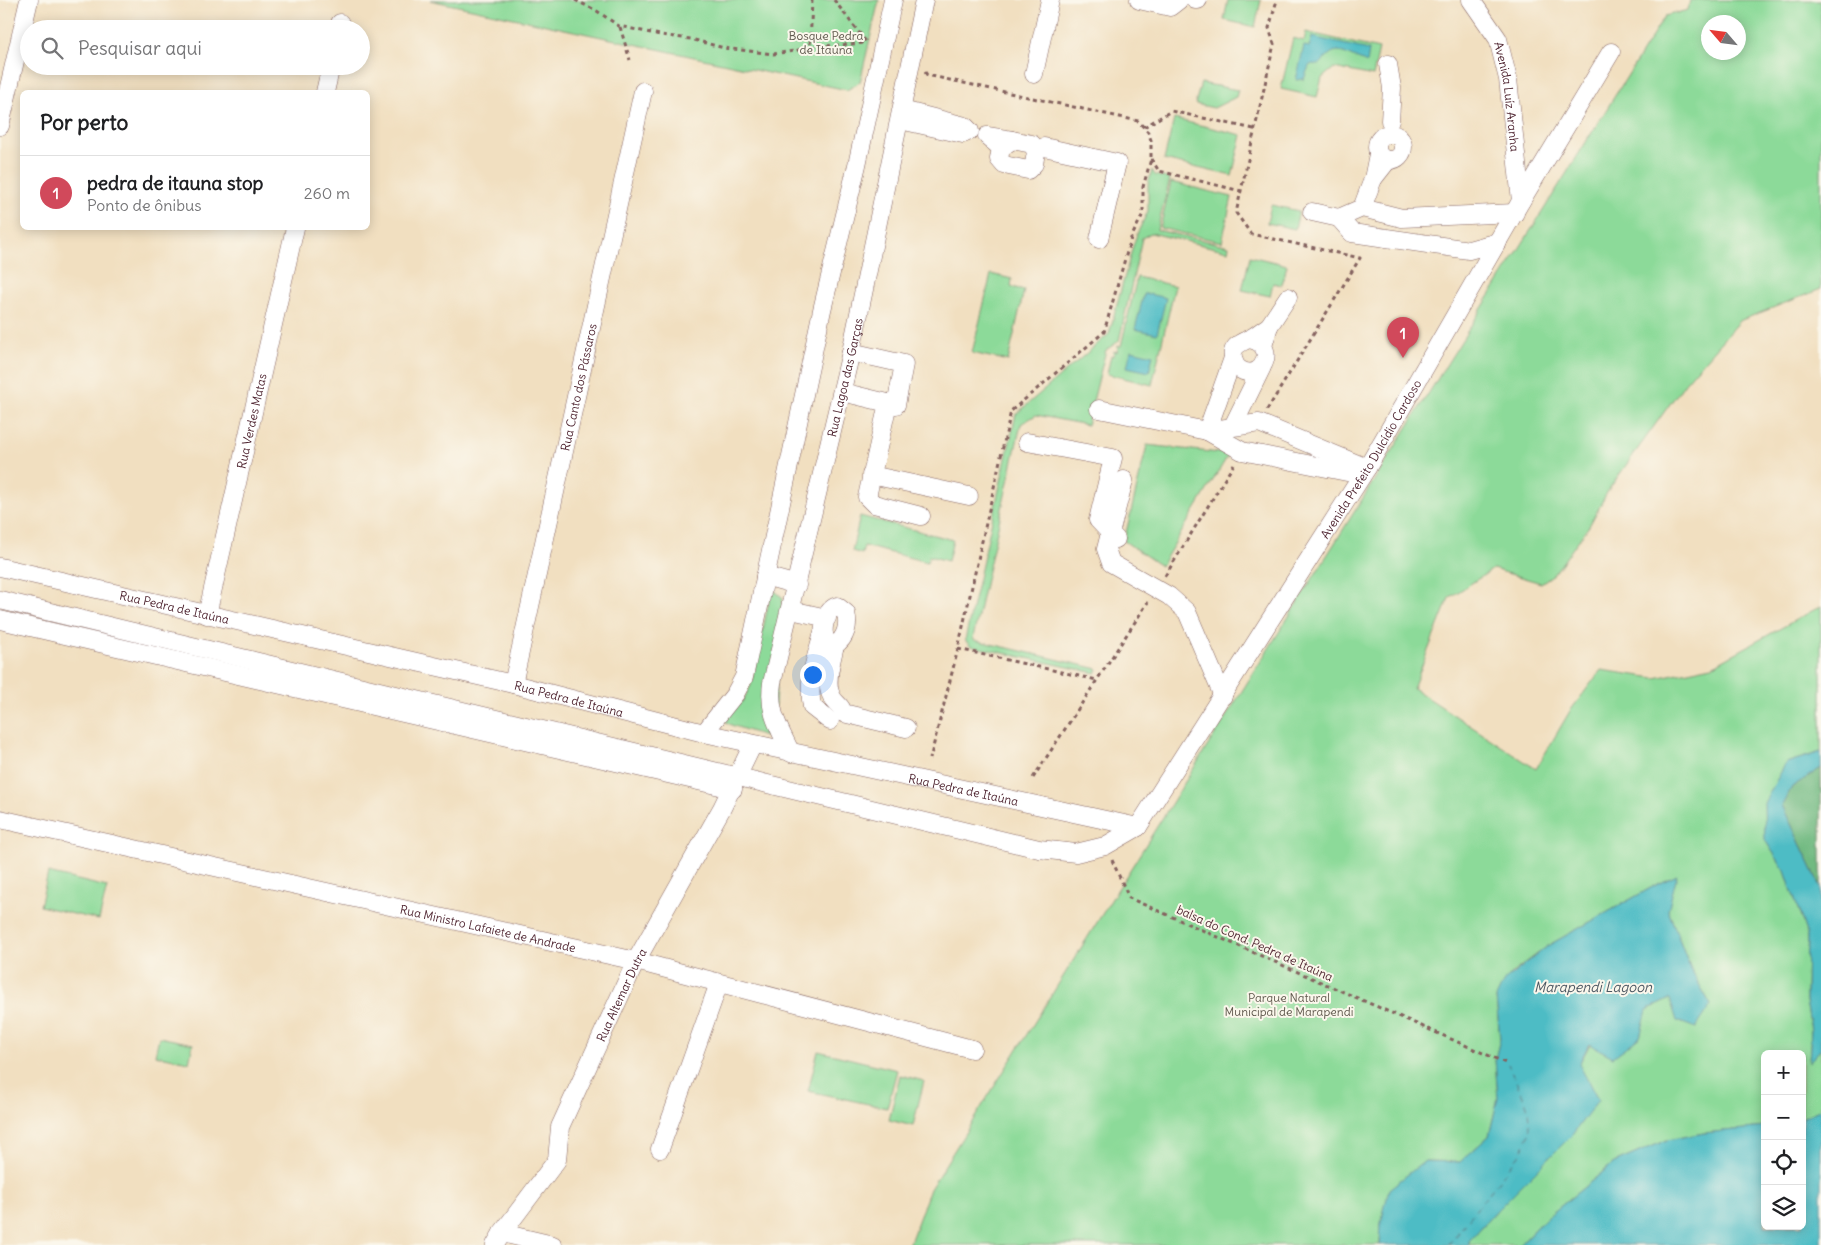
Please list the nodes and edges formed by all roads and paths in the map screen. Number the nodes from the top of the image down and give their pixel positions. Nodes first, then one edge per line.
1 (29, 0) edge
2 (576, 0) edge
3 (812, 0) edge
4 (834, 0) edge
5 (893, 0) edge
6 (924, 0) edge
7 (1050, 0) edge
8 (1139, 0) edge
9 (1179, 0) edge
10 (1278, 0) edge
11 (1471, 0) edge
12 (24, 20) edge
13 (619, 26) junction
14 (20, 39) edge
15 (810, 47) junction
16 (1611, 52) dead end
17 (630, 60) dead end
18 (1388, 64) dead end
19 (911, 66) junction
20 (1034, 74) dead end
21 (329, 75) edge
22 (325, 90) edge
23 (643, 91) dead end
24 (901, 115) junction
25 (0, 126) edge
26 (1144, 126) junction
27 (1254, 129) junction
28 (1006, 144) junction
29 (1037, 148) junction
30 (1151, 158) junction
31 (1241, 191) junction
32 (1518, 207) junction
33 (1362, 208) junction
34 (1312, 212) dead end
35 (1339, 218) junction
36 (1402, 218) junction
37 (295, 230) edge
38 (1099, 239) dead end
39 (1398, 240) junction
40 (1498, 242) junction
41 (1288, 297) dead end
42 (1256, 343) junction
43 (851, 352) junction
44 (1233, 358) junction
45 (1262, 367) junction
46 (842, 392) junction
47 (892, 404) junction
48 (1099, 410) dead end
49 (1259, 423) junction
50 (1233, 426) junction
51 (1207, 431) junction
52 (1028, 442) dead end
53 (1242, 451) junction
54 (1364, 472) junction
55 (874, 475) junction
56 (1127, 481) dead end
57 (969, 496) dead end
58 (922, 512) dead end
59 (1113, 536) junction
60 (0, 567) edge
61 (765, 576) junction
62 (797, 584) junction
63 (1159, 586) junction
64 (0, 600) edge
65 (790, 615) junction
66 (208, 616) junction
67 (0, 620) edge
68 (828, 633) junction
69 (958, 649) junction
70 (1097, 680) junction
71 (513, 684) junction
72 (1224, 694) junction
73 (831, 717) dead end
74 (906, 728) dead end
75 (704, 733) junction
76 (753, 744) junction
77 (791, 753) junction
78 (930, 758) dead end
79 (1033, 778) dead end
80 (734, 783) junction
81 (0, 819) edge
82 (1138, 826) junction
83 (1105, 846) junction
84 (1092, 860) dead end
85 (636, 961) junction
86 (719, 984) junction
87 (972, 1049) dead end
88 (1508, 1064) dead end
89 (660, 1149) dead end
90 (498, 1239) edge
91 (553, 1245) edge

1 - 12 street
2 - 13 path
3 - 15 path
4 - 15 path
5 - 61 street
6 - 19 street, Rua Lagoa das Garças
7 - 20 street
8 - 9 street
10 - 27 path
11 - 32 street, Avenida Luíz Aranha
13 - 15 path
13 - 17 path
14 - 25 street
16 - 32 street, Avenida Prefeito Dulcídio Cardoso
18 - 33 street
19 - 24 street, Rua Lagoa das Garças
19 - 26 path
21 - 22 street
23 - 71 street, Rua Canto dos Pássaros
24 - 28 street
24 - 43 street, Rua Lagoa das Garças
26 - 27 path
26 - 30 path
27 - 31 path
28 - 29 street
28 - 29 street
29 - 38 street
30 - 31 path
30 - 69 path
31 - 49 path
32 - 36 street
32 - 40 street, Avenida Prefeito Dulcídio Cardoso
33 - 35 street
33 - 36 street
34 - 35 street
35 - 39 street
36 - 39 street
37 - 66 street, Rua Verdes Matas
39 - 40 street
40 - 54 street, Avenida Prefeito Dulcídio Cardoso
41 - 42 street
42 - 44 street
42 - 45 street
43 - 46 street, Rua Lagoa das Garças
43 - 47 street
44 - 45 street
44 - 51 street
45 - 50 street
46 - 47 street
46 - 62 street, Rua Lagoa das Garças
47 - 55 street
48 - 51 street
49 - 50 street
49 - 54 street
50 - 51 street
51 - 53 street
52 - 59 street
53 - 54 street
53 - 63 path
54 - 72 street, Avenida Prefeito Dulcídio Cardoso
55 - 57 street
55 - 58 street
56 - 59 street
59 - 63 street
60 - 66 street, Rua Pedra de Itaúna
61 - 62 street
61 - 75 street
62 - 65 street, Rua Lagoa das Garças
63 - 70 path
63 - 72 street
64 - 80 street
65 - 68 street
65 - 77 street, Rua Lagoa das Garças
66 - 71 street, Rua Pedra de Itaúna
67 - 80 street
68 - 73 street
68 - 74 street
69 - 70 path
69 - 78 path
70 - 79 path
71 - 75 street, Rua Pedra de Itaúna
72 - 82 street, Avenida Prefeito Dulcídio Cardoso
75 - 76 street, Rua Pedra de Itaúna
76 - 77 street, Rua Pedra de Itaúna
76 - 80 street, Rua Altemar Dutra
77 - 82 street, Rua Pedra de Itaúna
80 - 83 street
80 - 84 street
80 - 85 street, Rua Altemar Dutra
81 - 85 street, Rua Ministro Lafaiete de Andrade
82 - 83 street, Avenida Prefeito Dulcídio Cardoso
83 - 88 path, balsa do Cond. Pedra de Itaúna
85 - 86 street, Rua Ministro Lafaiete de Andrade
85 - 90 street, Rua Altemar Dutra
86 - 87 street, Rua Ministro Lafaiete de Andrade
86 - 89 street
90 - 91 street

